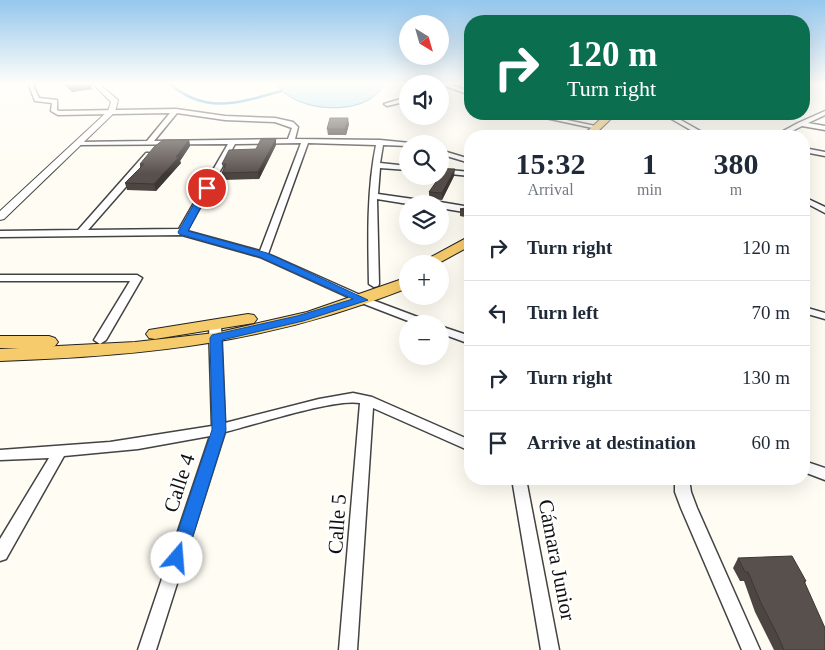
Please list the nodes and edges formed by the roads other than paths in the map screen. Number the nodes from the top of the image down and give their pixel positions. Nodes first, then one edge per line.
1 (110, 113) edge
2 (174, 113) edge
3 (196, 113) edge
4 (825, 113) edge
5 (553, 120) edge
6 (615, 120) edge
7 (677, 120) edge
8 (809, 120) edge
9 (810, 120) edge
10 (800, 124) junction
11 (825, 128) edge
12 (591, 130) edge
13 (602, 130) edge
14 (695, 130) edge
15 (788, 130) edge
16 (305, 141) junction
17 (150, 142) junction
18 (160, 142) junction
19 (290, 142) junction
20 (380, 142) junction
21 (232, 143) junction
22 (399, 143) edge
23 (78, 144) junction
24 (810, 151) edge
25 (825, 154) edge
26 (449, 155) edge
27 (464, 159) edge
28 (375, 165) junction
29 (399, 167) edge
30 (449, 172) edge
31 (464, 173) edge
32 (373, 196) junction
33 (825, 198) edge
34 (399, 200) edge
35 (810, 200) edge
36 (810, 202) edge
37 (449, 207) edge
38 (464, 209) edge
39 (825, 210) edge
40 (0, 217) edge
41 (182, 232) junction
42 (81, 233) junction
43 (0, 234) edge
44 (464, 243) edge
45 (263, 255) junction
46 (441, 255) edge
47 (464, 256) edge
48 (449, 264) edge
49 (399, 275) edge
50 (0, 278) edge
51 (374, 284) junction
52 (399, 284) edge
53 (355, 296) junction
54 (810, 312) edge
55 (404, 315) edge
56 (825, 316) edge
57 (216, 331) junction
58 (449, 332) edge
59 (464, 338) edge
60 (100, 340) junction
61 (0, 342) edge
62 (0, 356) edge
63 (367, 400) junction
64 (219, 430) junction
65 (464, 443) edge
66 (59, 452) junction
67 (0, 455) edge
68 (810, 468) edge
69 (825, 474) edge
70 (520, 485) edge
71 (682, 485) edge
72 (0, 554) edge
73 (147, 650) edge
74 (348, 650) edge
75 (550, 650) edge
76 (751, 650) edge

1 - 23 street
2 - 17 street
3 - 19 street
4 - 9 street
5 - 12 street
6 - 13 main road
7 - 14 street
8 - 10 street
10 - 11 street
10 - 15 street
16 - 19 street
16 - 20 street
16 - 45 street
17 - 18 street
17 - 23 street
18 - 21 street
18 - 42 street
19 - 21 street
20 - 22 street
20 - 28 street
21 - 41 street
23 - 40 street
24 - 25 street
26 - 27 street
28 - 29 street
28 - 32 street
30 - 31 street
32 - 34 street
32 - 51 street
33 - 35 street
36 - 39 street
37 - 38 street
41 - 42 street
41 - 45 street
42 - 43 street
44 - 46 main road
45 - 53 street
47 - 48 main road
49 - 51 main road
50 - 60 street
51 - 53 main road
52 - 53 main road
53 - 55 street
53 - 57 main road
54 - 56 street
57 - 60 main road
57 - 62 main road
57 - 64 street, Calle 4
58 - 59 street
60 - 61 main road
63 - 64 street
63 - 65 street
63 - 74 street, Calle 5
64 - 66 street
64 - 73 street, Calle 4
66 - 67 street
66 - 72 street
68 - 69 street
70 - 75 street, Cámara Junior
71 - 76 street

